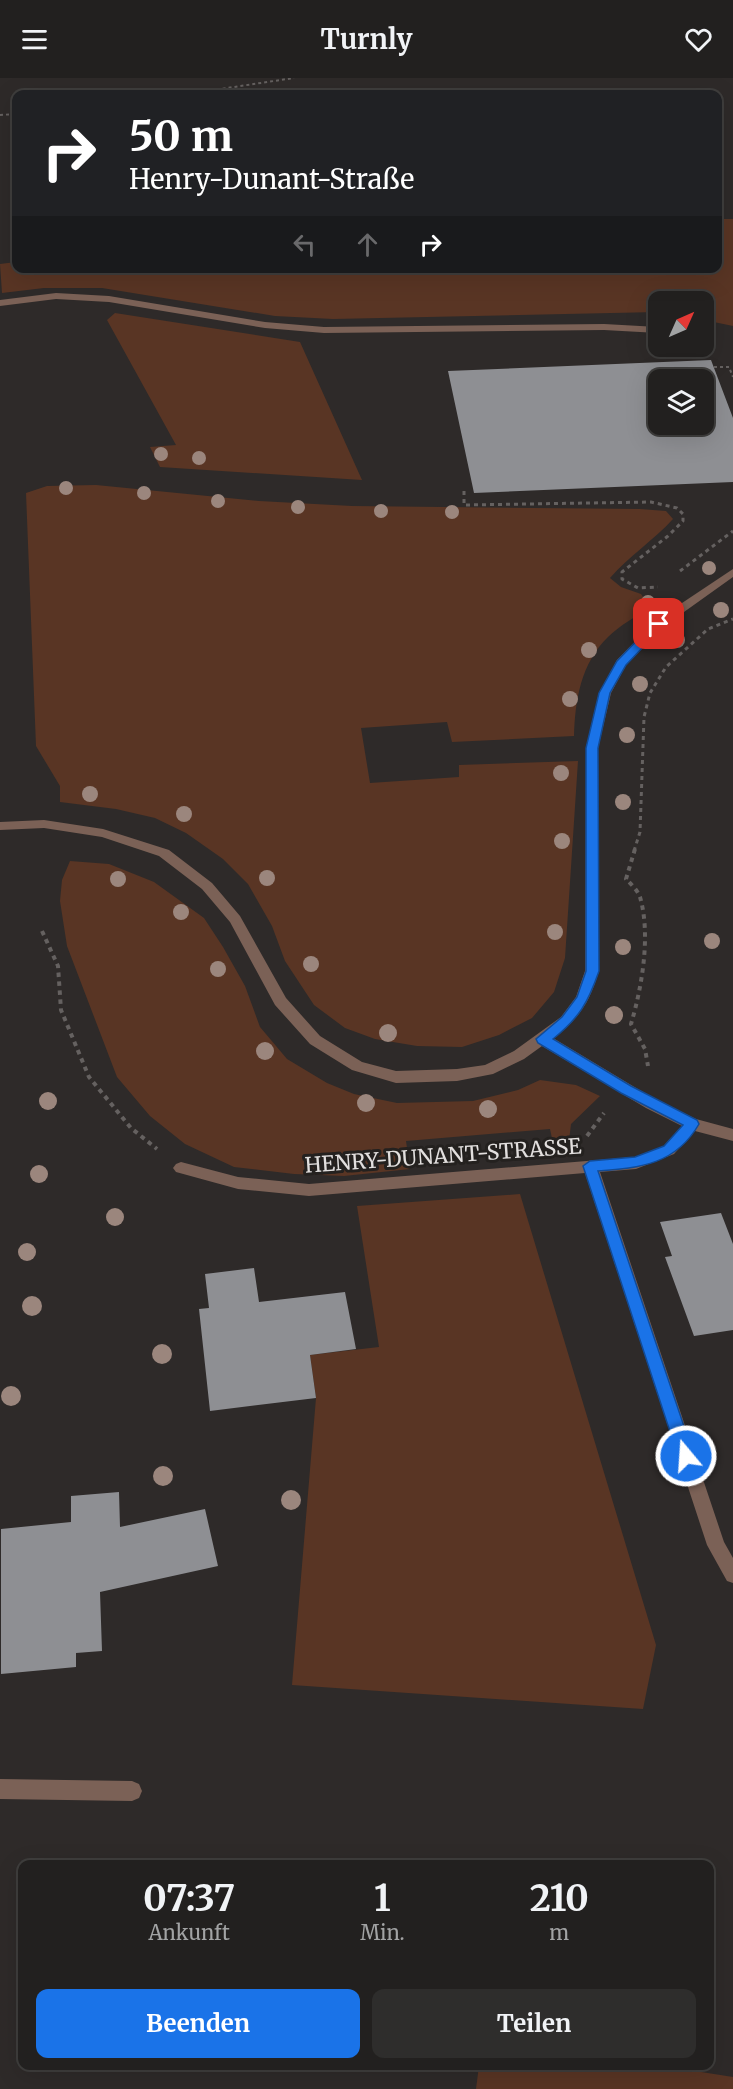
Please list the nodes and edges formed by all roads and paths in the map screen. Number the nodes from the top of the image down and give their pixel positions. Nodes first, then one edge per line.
1 (294, 78) edge
2 (214, 90) edge
3 (0, 303) edge
4 (648, 329) edge
5 (731, 367) edge
6 (714, 368) dead end
7 (733, 377) edge
8 (464, 490) dead end
9 (733, 531) edge
10 (733, 572) edge
11 (678, 574) dead end
12 (660, 586) dead end
13 (733, 619) edge
14 (0, 826) edge
15 (42, 931) dead end
16 (543, 1039) junction
17 (643, 1072) dead end
18 (692, 1124) junction
19 (733, 1135) edge
20 (590, 1166) junction
21 (181, 1168) joint
22 (733, 1575) edge
23 (0, 1789) edge
24 (132, 1791) dead end

1 - 2 path
3 - 4 street
5 - 6 path
5 - 7 path
8 - 12 path
9 - 11 path
10 - 16 street
13 - 17 path
14 - 16 street
15 - 21 path
16 - 18 street
18 - 19 street
18 - 20 street, HENRY-DUNANT-STRASSE
20 - 21 street, HENRY-DUNANT-STRASSE
20 - 22 street
23 - 24 street

